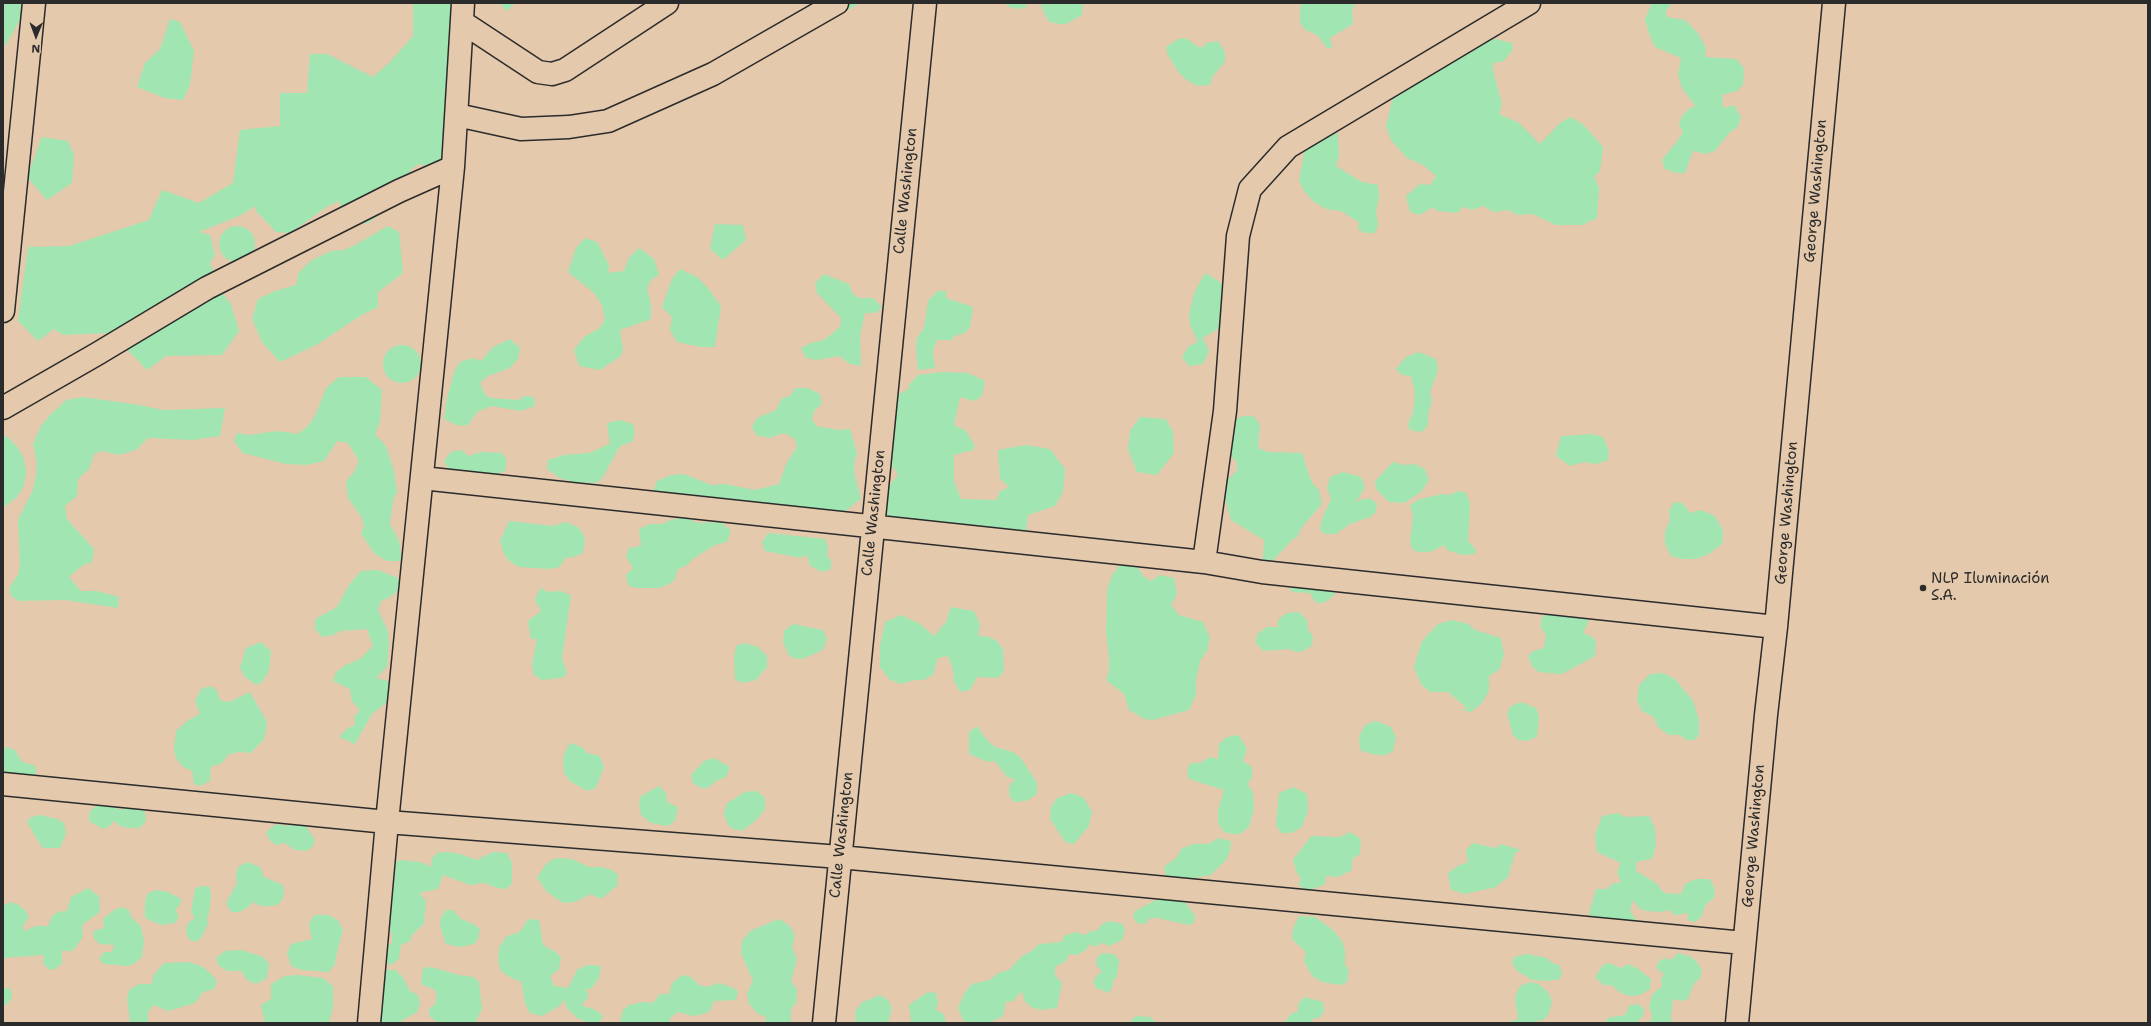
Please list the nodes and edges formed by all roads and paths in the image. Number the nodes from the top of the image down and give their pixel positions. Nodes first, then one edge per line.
1 (34, 3) edge
2 (667, 3) edge
3 (837, 3) edge
4 (925, 3) edge
5 (1529, 3) edge
6 (1834, 3) edge
7 (463, 13) edge
8 (457, 115) junction
9 (453, 168) junction
10 (3, 310) edge
11 (3, 408) edge
12 (422, 478) junction
13 (872, 527) junction
14 (1204, 562) junction
15 (1776, 626) junction
16 (3, 784) edge
17 (387, 822) junction
18 (840, 857) junction
19 (1744, 943) junction
20 (369, 1023) edge
21 (824, 1023) edge
22 (1737, 1023) edge

1 - 10 street
2 - 7 street
3 - 8 street
4 - 13 street, Calle Washington
5 - 14 street
6 - 15 street, George Washington
7 - 8 street
8 - 9 street
9 - 11 street
9 - 12 street
12 - 13 street
12 - 17 street
13 - 14 street
13 - 18 street, Calle Washington
14 - 15 street
15 - 19 street, George Washington
16 - 17 street
17 - 18 street
17 - 20 street
18 - 19 street
18 - 21 street, Calle Washington
19 - 22 street, George Washington

